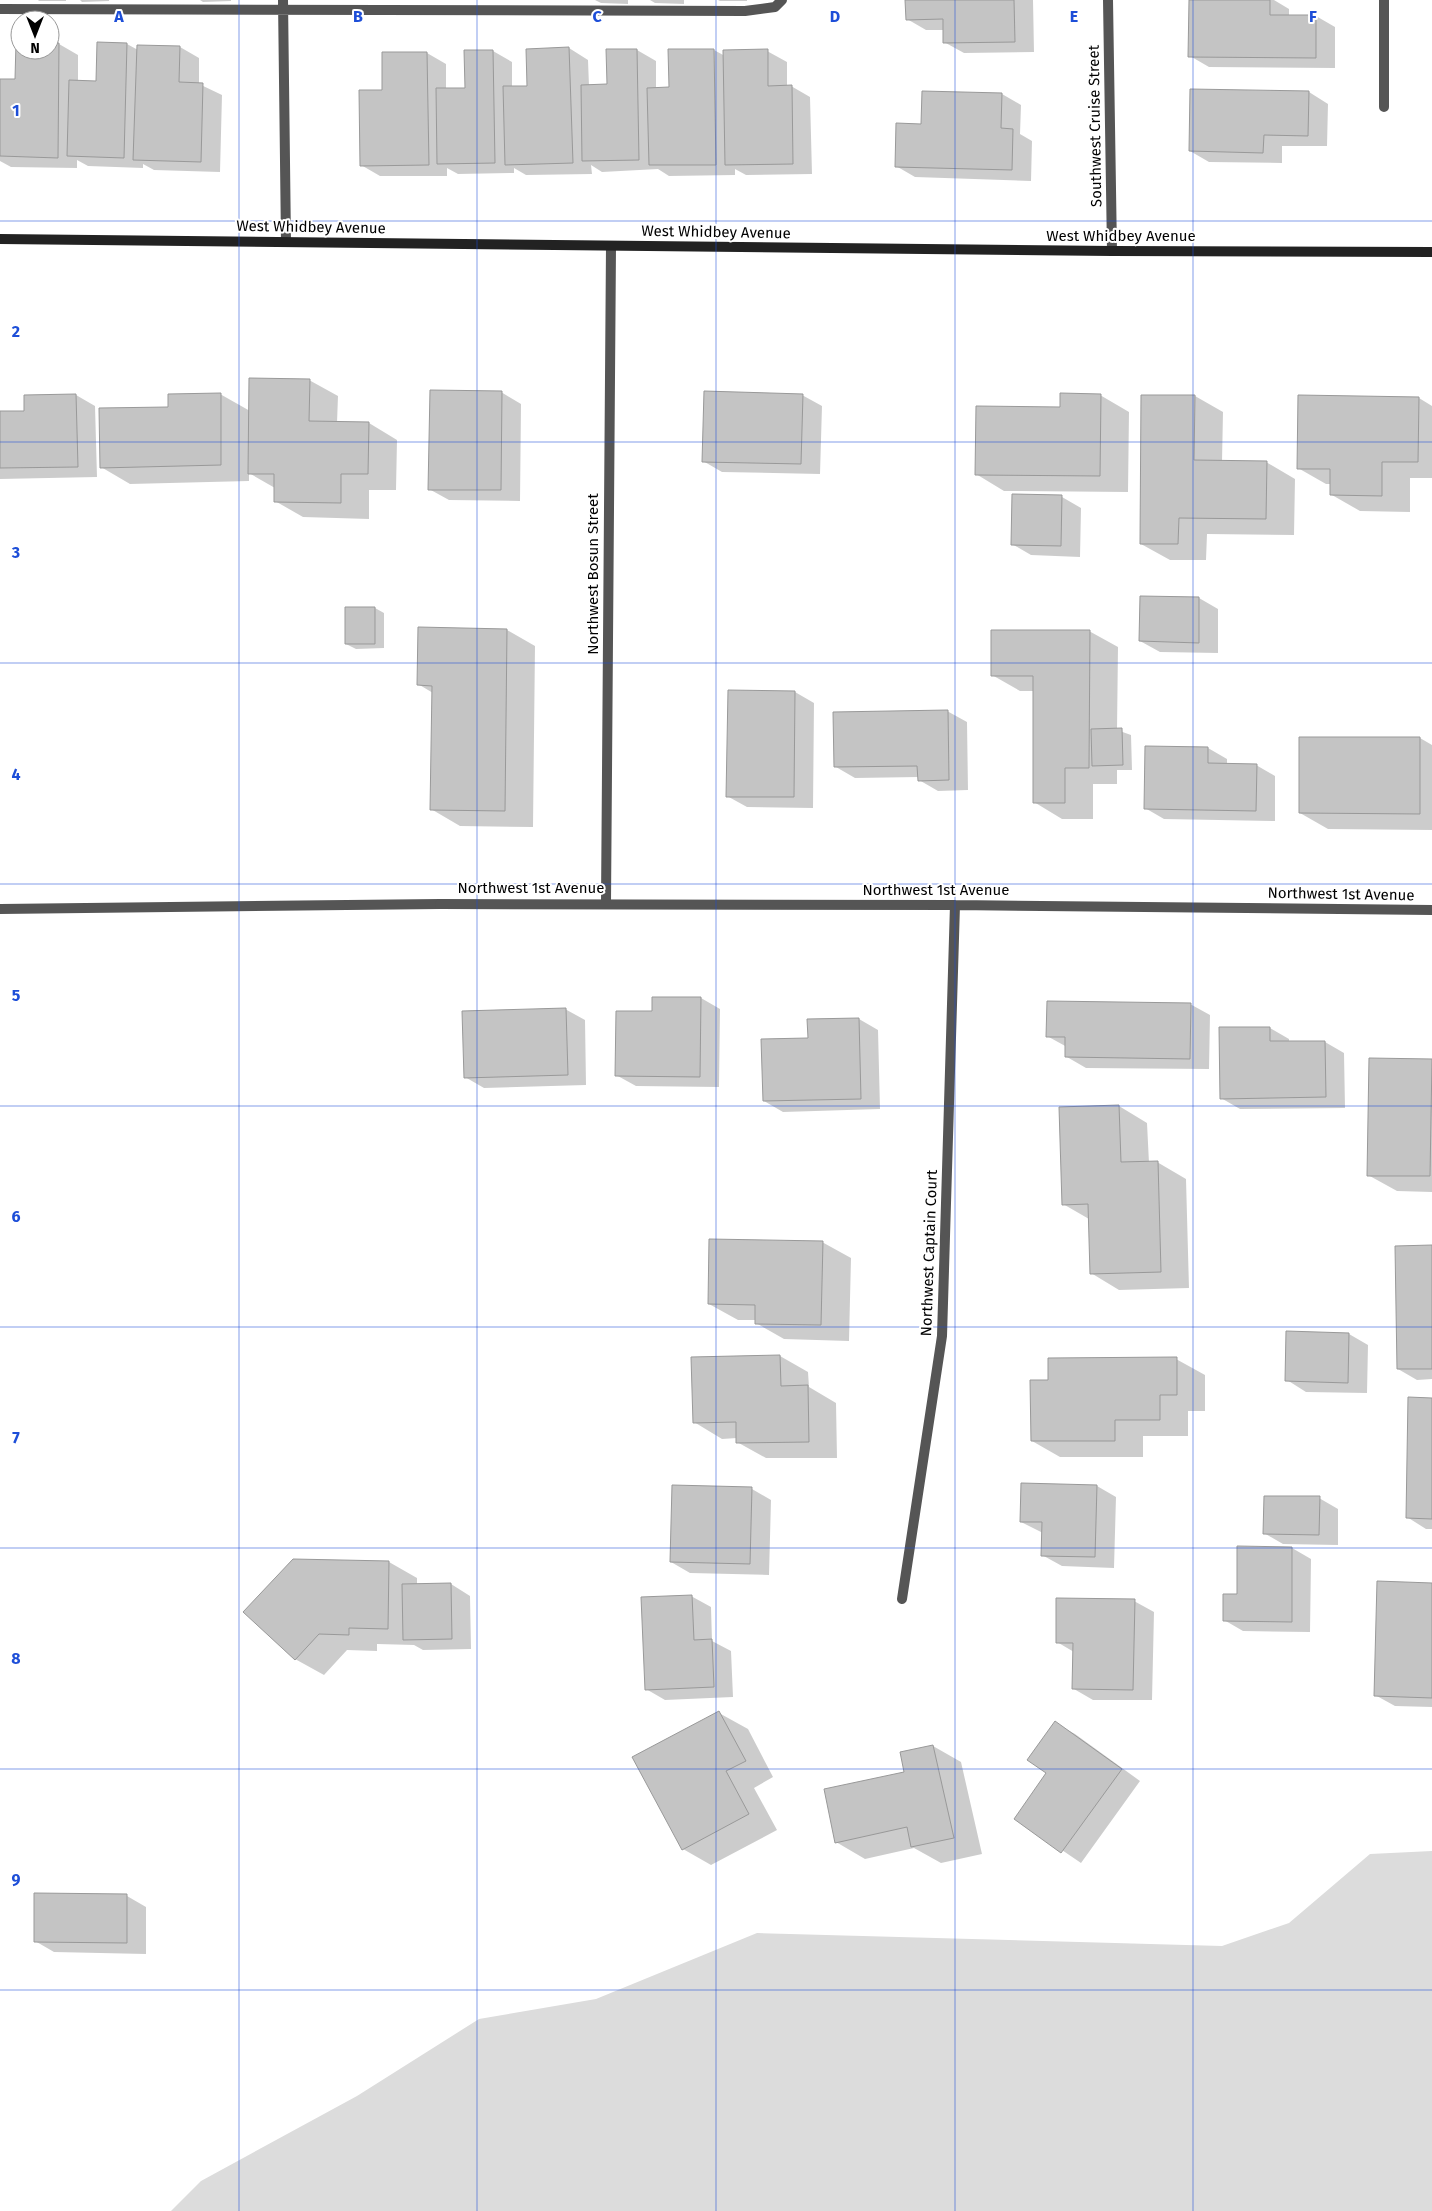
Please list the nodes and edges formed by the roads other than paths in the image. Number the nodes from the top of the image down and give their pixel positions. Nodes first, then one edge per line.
1 (782, 0) edge
2 (1108, 0) edge
3 (1384, 0) edge
4 (283, 5) edge
5 (0, 9) edge
6 (1384, 107) dead end
7 (0, 239) edge
8 (286, 242) junction
9 (610, 246) junction
10 (1112, 251) junction
11 (1432, 252) edge
12 (606, 903) junction
13 (955, 905) junction
14 (0, 909) edge
15 (1432, 910) edge
16 (902, 1599) dead end

1 - 4 street
2 - 10 street, Southwest Cruise Street
3 - 6 street
4 - 5 street
4 - 8 street
7 - 8 street, West Whidbey Avenue
8 - 9 street, West Whidbey Avenue
9 - 10 street, West Whidbey Avenue
9 - 12 street, Northwest Bosun Street
10 - 11 street, West Whidbey Avenue
12 - 13 street, Northwest 1st Avenue
12 - 14 street, Northwest 1st Avenue
13 - 15 street, Northwest 1st Avenue
13 - 16 street, Northwest Captain Court

